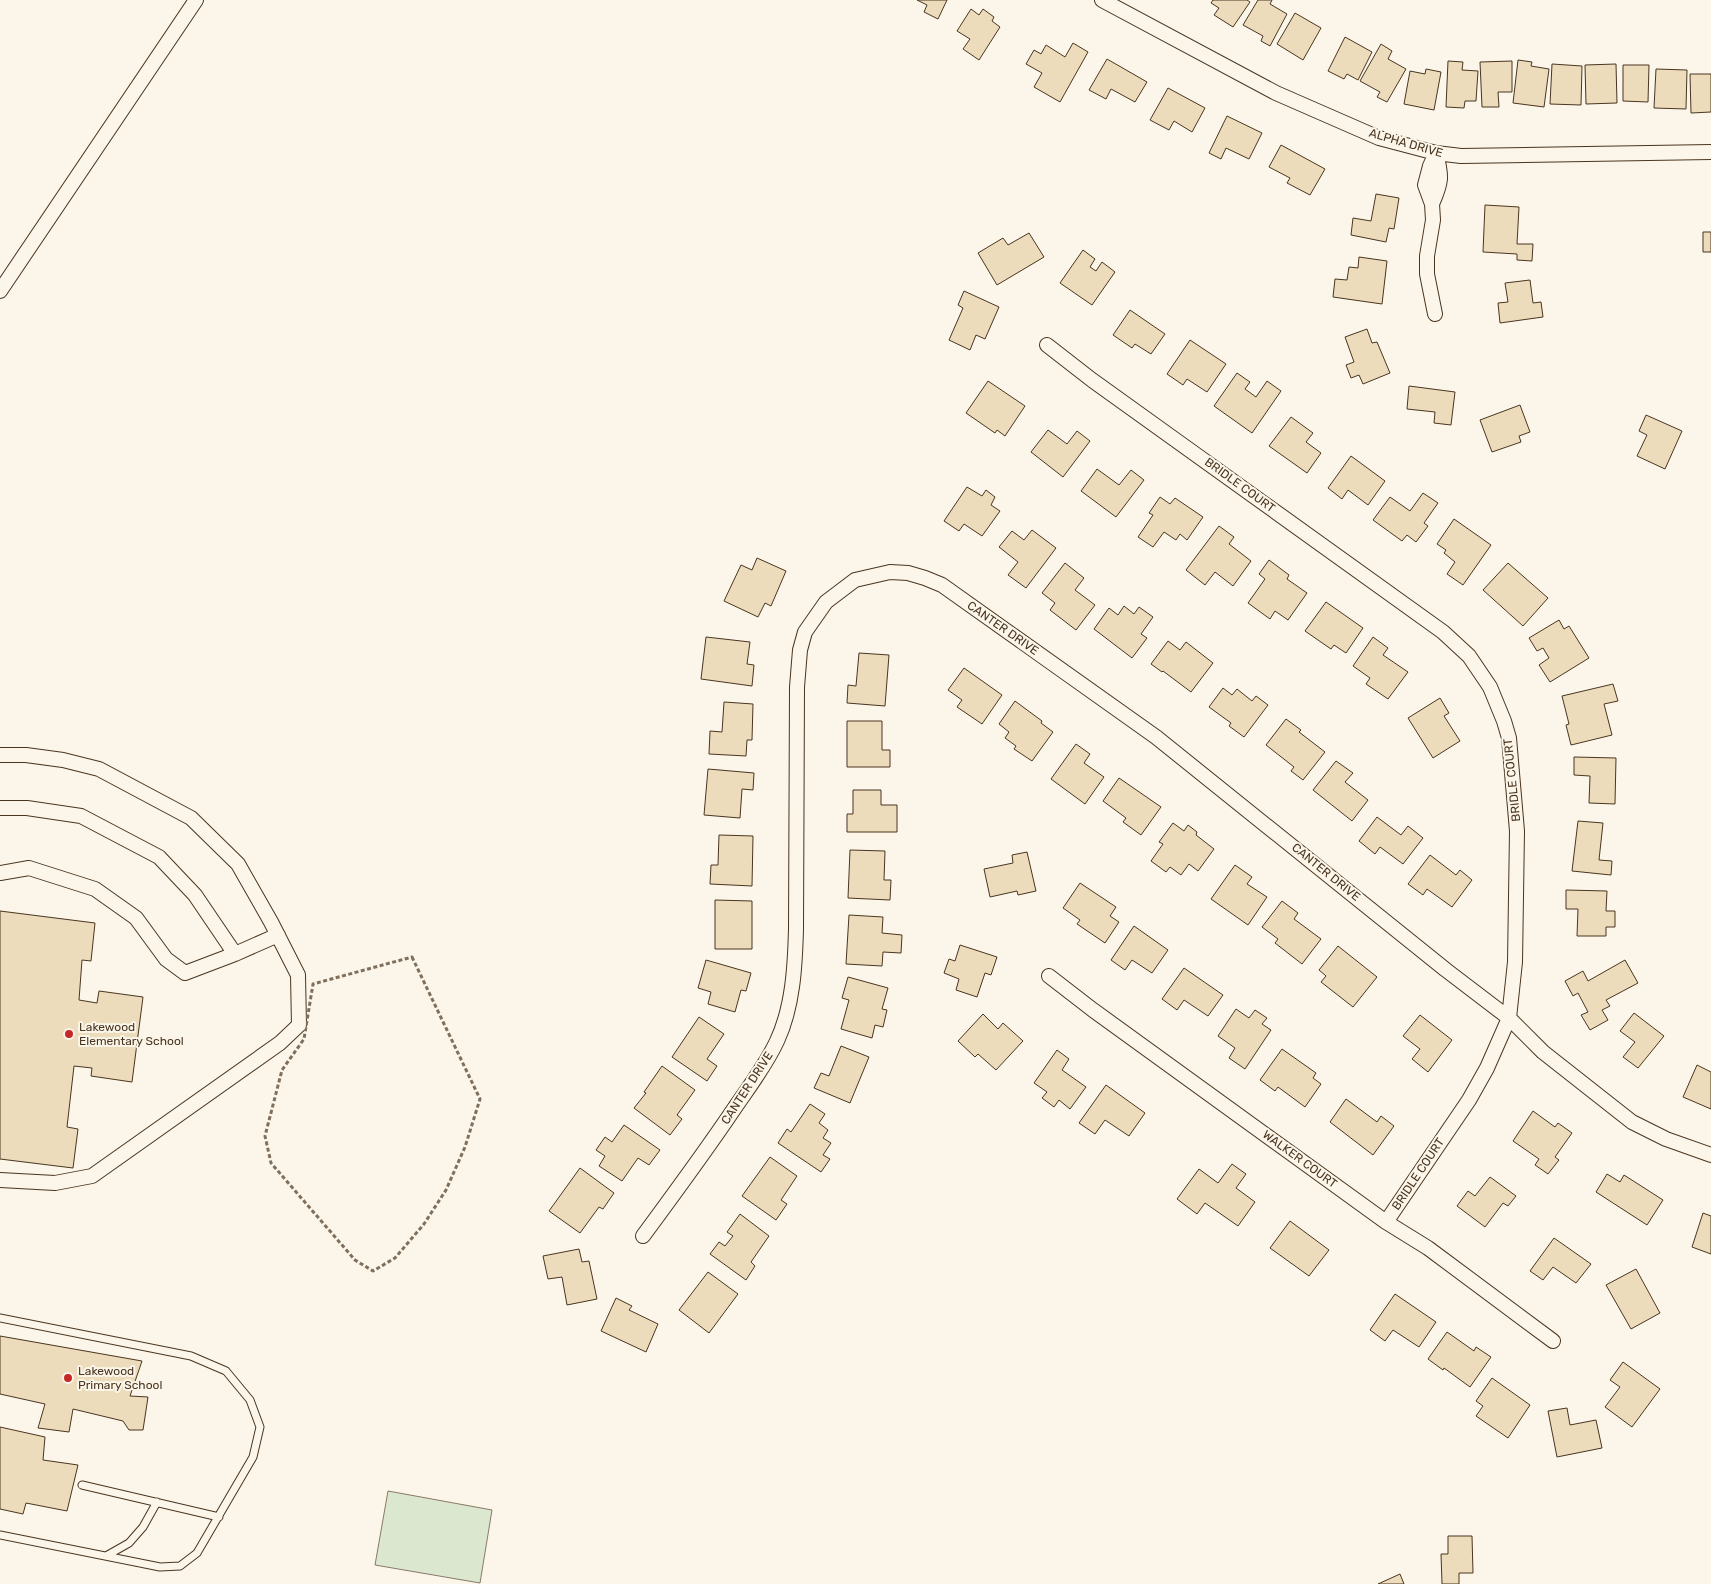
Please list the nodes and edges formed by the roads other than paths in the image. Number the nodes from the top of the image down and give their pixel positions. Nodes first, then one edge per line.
1 (196, 0) edge
2 (1102, 0) edge
3 (1711, 152) edge
4 (1436, 153) junction
5 (0, 291) edge
6 (1435, 314) dead end
7 (1047, 345) dead end
8 (0, 754) edge
9 (0, 808) edge
10 (0, 872) edge
11 (278, 935) junction
12 (235, 954) junction
13 (1049, 976) dead end
14 (1509, 1018) junction
15 (1711, 1156) edge
16 (0, 1180) edge
17 (1386, 1222) junction
18 (642, 1236) dead end
19 (0, 1318) edge
20 (1553, 1341) dead end
21 (82, 1485) dead end
22 (157, 1502) junction
23 (219, 1516) junction
24 (0, 1535) edge
25 (106, 1556) junction

1 - 5 street
2 - 4 street, ALPHA DRIVE
3 - 4 street, ALPHA DRIVE
4 - 6 street
7 - 14 street, BRIDLE COURT
8 - 11 street
9 - 12 street
10 - 12 street
11 - 12 street
11 - 16 street
13 - 17 street, WALKER COURT
14 - 15 street, CANTER DRIVE
14 - 17 street, BRIDLE COURT
14 - 18 street, CANTER DRIVE
17 - 20 street, WALKER COURT
19 - 23 lane
21 - 22 lane
22 - 23 lane
22 - 25 lane
23 - 25 lane
24 - 25 lane

